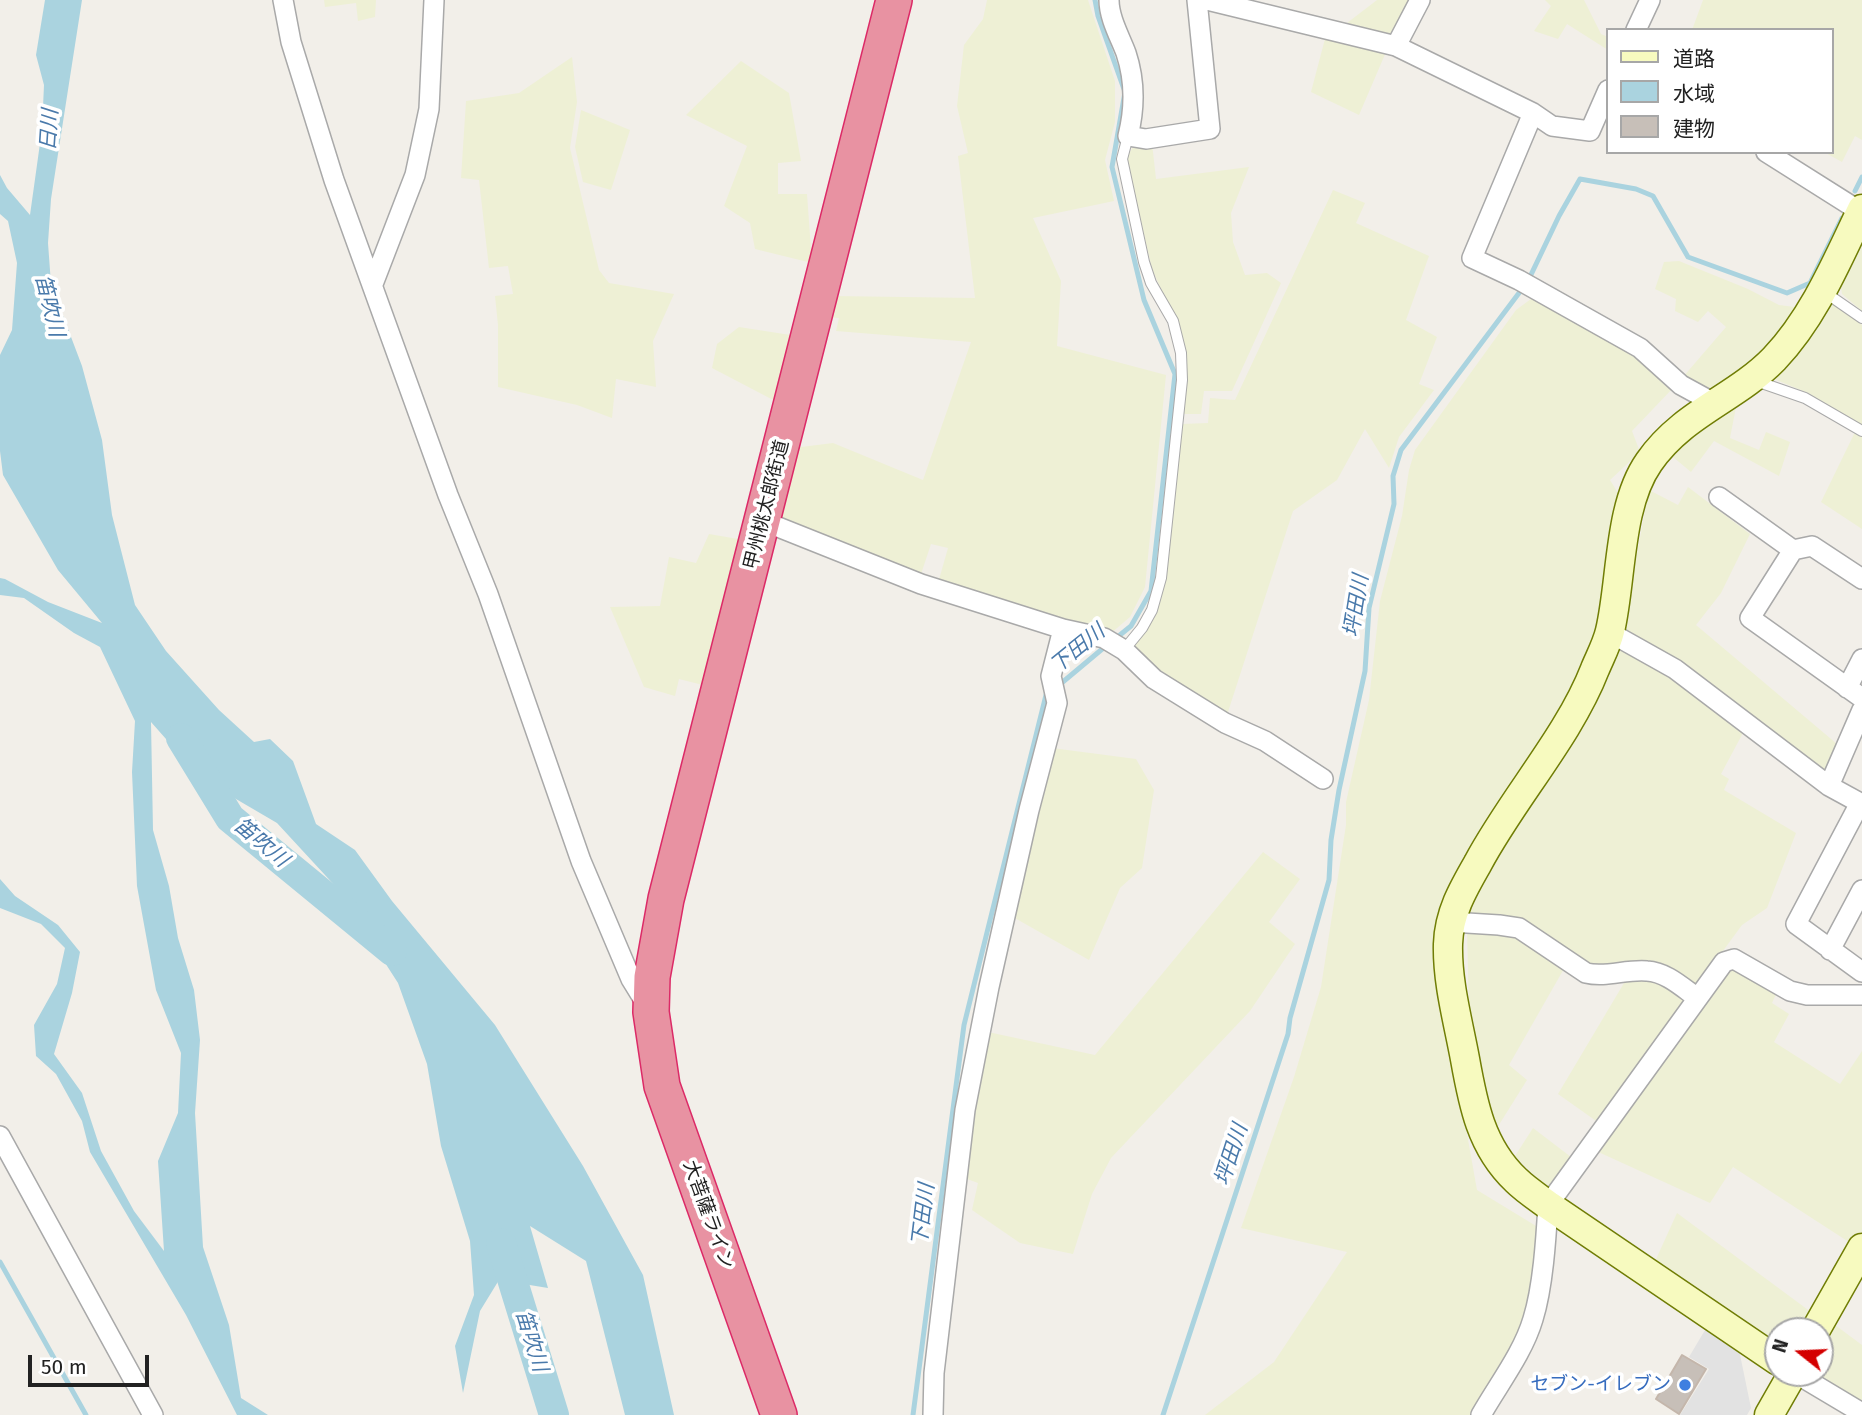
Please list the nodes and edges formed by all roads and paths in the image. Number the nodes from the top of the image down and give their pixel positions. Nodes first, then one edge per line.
1 (283, 0) edge
2 (434, 0) edge
3 (894, 0) edge
4 (1109, 0) edge
5 (1197, 0) edge
6 (1420, 0) edge
7 (1650, 0) edge
8 (1218, 2) edge
9 (1637, 28) edge
10 (1396, 46) junction
11 (1606, 95) edge
12 (1533, 113) junction
13 (1128, 136) junction
14 (1769, 154) edge
15 (1861, 211) edge
16 (373, 284) junction
17 (1822, 291) junction
18 (1862, 318) edge
19 (1748, 379) junction
20 (1714, 403) junction
21 (1862, 431) edge
22 (1719, 497) dead end
23 (763, 521) junction
24 (1793, 550) junction
25 (1862, 579) edge
26 (1063, 629) junction
27 (1609, 632) junction
28 (1116, 645) junction
29 (1862, 659) edge
30 (1854, 693) edge
31 (1862, 710) edge
32 (1323, 779) dead end
33 (1829, 786) junction
34 (1861, 803) edge
35 (1862, 890) edge
36 (1451, 922) junction
37 (1830, 950) junction
38 (1862, 972) edge
39 (1862, 995) edge
40 (1696, 998) junction
41 (651, 1012) junction
42 (0, 1136) edge
43 (1548, 1205) junction
44 (1862, 1248) edge
45 (1823, 1317) edge
46 (1764, 1352) edge
47 (1786, 1387) edge
48 (1818, 1387) edge
49 (1862, 1413) edge
50 (153, 1415) edge
51 (779, 1415) edge
52 (933, 1415) edge
53 (1480, 1415) edge
54 (1769, 1415) edge

1 - 16 street
2 - 16 street
3 - 23 highway, 甲州桃太郎街道
4 - 13 street
5 - 13 street
6 - 10 street
7 - 9 street
8 - 10 street
10 - 12 street
11 - 12 street
12 - 20 street
13 - 28 lane
14 - 15 street
15 - 17 street
16 - 41 street
17 - 18 lane
17 - 19 street
19 - 20 street
19 - 21 lane
20 - 27 street
22 - 24 street
23 - 26 street
23 - 41 highway, 甲州桃太郎街道
24 - 25 street
24 - 30 street
26 - 28 street
26 - 52 street
27 - 33 street
27 - 36 street
28 - 32 street
29 - 30 street
31 - 33 street
33 - 34 street
34 - 37 street
35 - 37 street
36 - 40 street
36 - 43 street
37 - 38 street
39 - 40 street
40 - 43 street
41 - 51 highway, 大菩薩ライン
42 - 50 street
43 - 46 street
43 - 53 street
44 - 45 street
47 - 54 street
48 - 49 street

